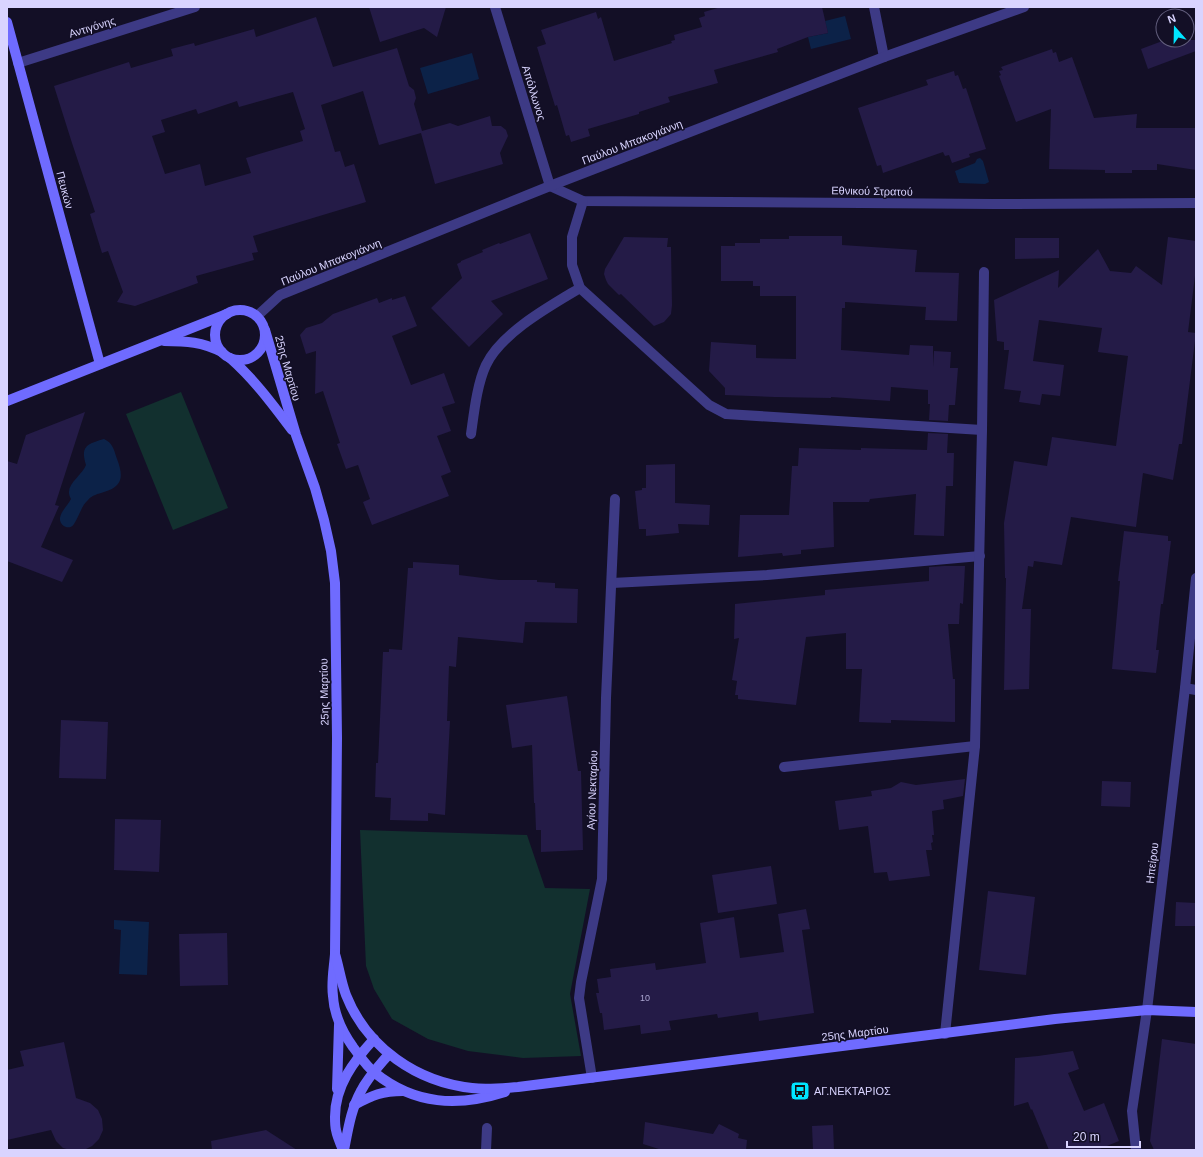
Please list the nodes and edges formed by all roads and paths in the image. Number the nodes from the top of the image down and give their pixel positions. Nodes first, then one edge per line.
1 (195, 7) edge
2 (495, 7) edge
3 (874, 7) edge
4 (1024, 7) edge
5 (7, 22) edge
6 (884, 57) junction
7 (18, 63) junction
8 (550, 186) junction
9 (583, 200) junction
10 (1196, 203) edge
11 (984, 272) dead end
12 (580, 288) junction
13 (227, 314) junction
14 (257, 316) junction
15 (265, 330) junction
16 (158, 341) junction
17 (225, 355) junction
18 (100, 364) junction
19 (7, 400) edge
20 (982, 430) junction
21 (471, 434) dead end
22 (296, 435) junction
23 (615, 499) dead end
24 (980, 556) junction
25 (1196, 578) edge
26 (612, 583) junction
27 (1185, 688) junction
28 (1196, 690) edge
29 (975, 746) junction
30 (784, 767) dead end
31 (335, 954) junction
32 (1147, 1010) junction
33 (1196, 1012) edge
34 (339, 1021) junction
35 (945, 1034) junction
36 (374, 1040) junction
37 (389, 1054) junction
38 (359, 1055) junction
39 (374, 1072) junction
40 (592, 1078) junction
41 (518, 1087) junction
42 (406, 1091) junction
43 (337, 1094) junction
44 (354, 1105) junction
45 (487, 1128) dead end
46 (343, 1150) edge
47 (486, 1150) edge
48 (1136, 1150) edge

1 - 7 street, Αντιγόνης
2 - 8 street, Απόλλωνος
3 - 6 street
4 - 6 street, Παύλου Μπακογιάννη
5 - 7 main road, Πευκών
6 - 8 street, Παύλου Μπακογιάννη
7 - 18 main road, Πευκών
8 - 9 street, Εθνικού Στρατού
8 - 14 street, Παύλου Μπακογιάννη
9 - 10 street, Εθνικού Στρατού
9 - 12 street
11 - 20 street
12 - 20 street
12 - 21 street
13 - 14 main road
13 - 16 main road
13 - 17 main road
14 - 15 main road
15 - 17 main road
15 - 22 main road, 25ης Μαρτίου
16 - 17 main road
16 - 18 main road
17 - 22 main road, 25ης Μαρτίου
18 - 19 main road
20 - 24 street
22 - 31 main road, 25ης Μαρτίου
23 - 26 street, Αγίου Νεκταρίου
24 - 26 street
24 - 29 street
25 - 27 street, Ηπείρου
26 - 40 street, Αγίου Νεκταρίου
27 - 28 street
27 - 32 street, Ηπείρου
29 - 30 street
29 - 35 street
31 - 34 main road, 25ης Μαρτίου
31 - 36 main road, 25ης Μαρτίου
32 - 33 main road, 25ης Μαρτίου
32 - 35 main road, 25ης Μαρτίου
32 - 48 street, Ηπείρου
34 - 38 main road, 25ης Μαρτίου
34 - 43 main road
35 - 40 main road, 25ης Μαρτίου
36 - 37 main road, 25ης Μαρτίου
36 - 38 main road
37 - 39 main road
37 - 41 main road, 25ης Μαρτίου
38 - 39 main road, 25ης Μαρτίου
38 - 43 main road
39 - 42 main road, 25ης Μαρτίου
39 - 44 main road
40 - 41 main road, 25ης Μαρτίου
41 - 42 main road, 25ης Μαρτίου
42 - 44 main road
43 - 46 main road
44 - 46 main road
45 - 47 street

